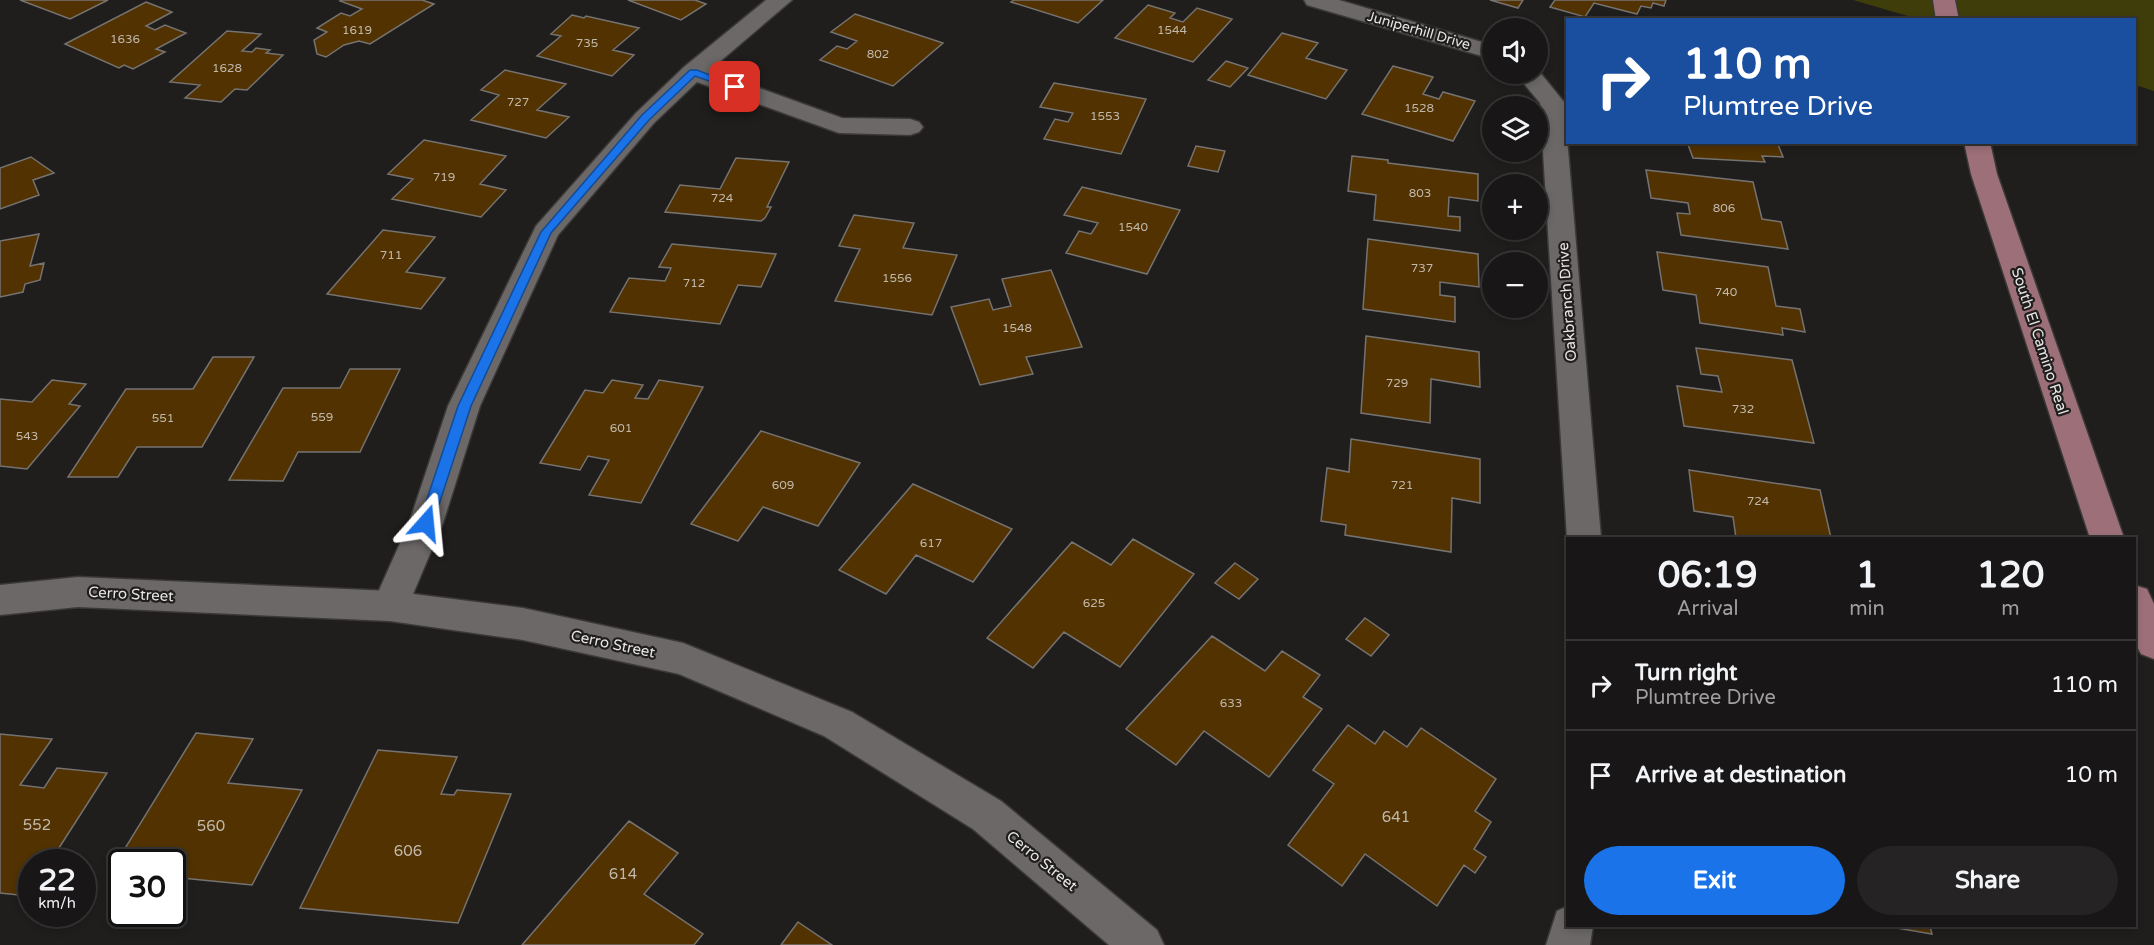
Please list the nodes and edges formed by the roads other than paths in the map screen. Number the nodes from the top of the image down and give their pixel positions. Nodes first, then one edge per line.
1 (781, 0) edge
2 (1315, 0) edge
3 (1944, 0) edge
4 (1948, 18) edge
5 (1482, 49) edge
6 (693, 72) junction
7 (1537, 84) edge
8 (910, 127) dead end
9 (1977, 144) edge
10 (1584, 537) edge
11 (2107, 537) edge
12 (0, 600) edge
13 (2136, 604) edge
14 (390, 606) junction
15 (2154, 643) edge
16 (1572, 927) edge
17 (1143, 945) edge
18 (1568, 945) edge

1 - 6 street
2 - 5 street, Juniperhill Drive
3 - 4 main road
6 - 8 street
6 - 14 street
7 - 10 street, Oakbranch Drive
9 - 11 main road, South El Camino Real
12 - 14 street, Cerro Street
13 - 15 main road
14 - 17 street, Cerro Street
16 - 18 street

